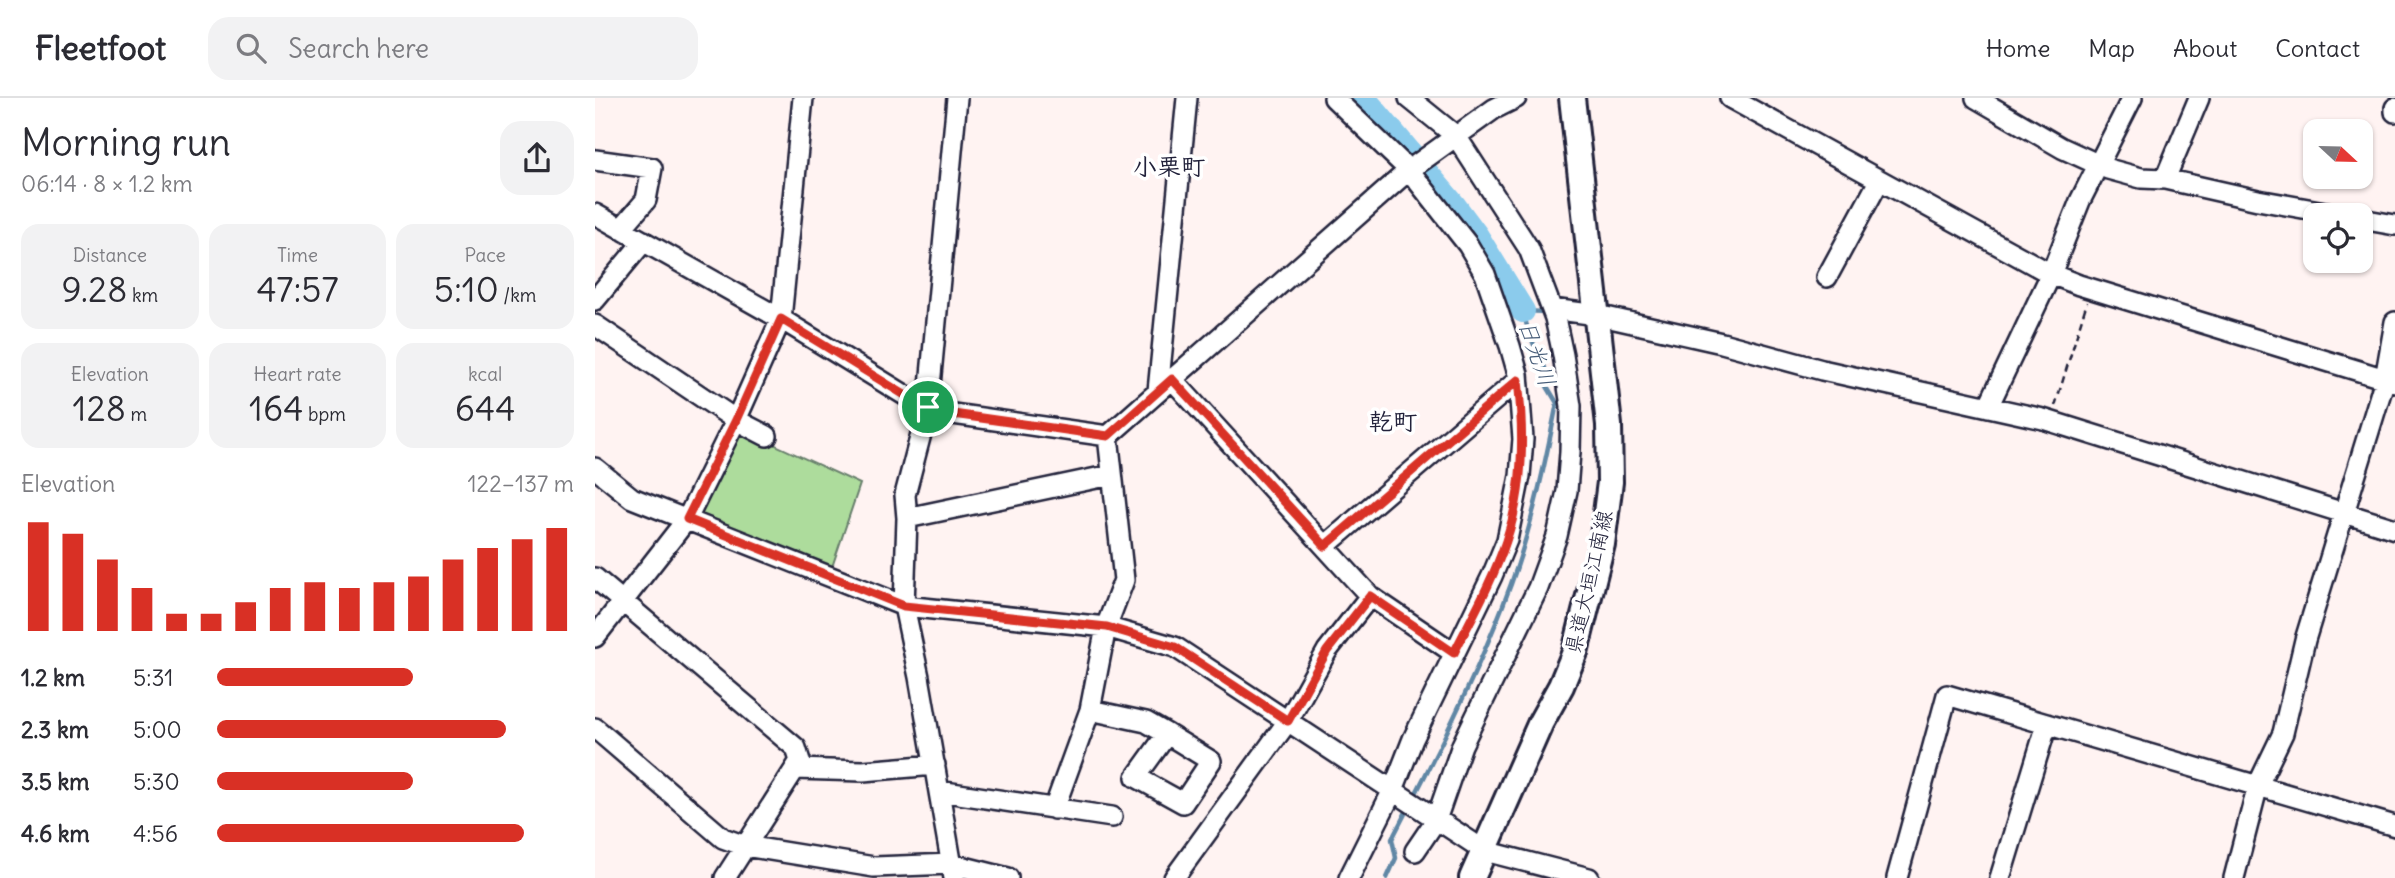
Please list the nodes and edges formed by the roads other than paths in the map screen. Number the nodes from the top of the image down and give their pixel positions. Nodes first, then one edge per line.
1 (803, 98) edge
2 (957, 98) edge
3 (1187, 98) edge
4 (1334, 98) edge
5 (1409, 98) edge
6 (1516, 98) edge
7 (1572, 98) edge
8 (1730, 98) edge
9 (1976, 98) edge
10 (2132, 98) edge
11 (2199, 98) edge
12 (1454, 138) junction
13 (595, 160) edge
14 (2099, 166) junction
15 (1411, 169) junction
16 (2165, 179) junction
17 (1879, 181) junction
18 (2303, 208) edge
19 (595, 214) edge
20 (2373, 221) edge
21 (2395, 225) edge
22 (621, 229) junction
23 (644, 241) junction
24 (2051, 274) junction
25 (1827, 277) dead end
26 (595, 300) edge
27 (1552, 309) junction
28 (1597, 315) junction
29 (781, 319) junction
30 (2395, 322) edge
31 (595, 325) edge
32 (1518, 380) junction
33 (2390, 380) edge
34 (1165, 385) junction
35 (928, 407) junction
36 (1988, 407) junction
37 (736, 420) junction
38 (767, 436) dead end
39 (1108, 436) junction
40 (595, 468) edge
41 (1111, 475) junction
42 (2344, 514) junction
43 (907, 518) junction
44 (687, 519) junction
45 (2395, 529) edge
46 (1325, 546) junction
47 (595, 578) edge
48 (1370, 596) junction
49 (625, 602) junction
50 (904, 606) junction
51 (1107, 627) junction
52 (595, 638) edge
53 (1454, 653) junction
54 (1090, 710) junction
55 (1288, 721) junction
56 (2047, 724) junction
57 (595, 728) edge
58 (1167, 734) dead end
59 (935, 765) junction
60 (795, 769) junction
61 (2258, 785) junction
62 (939, 791) junction
63 (1395, 791) junction
64 (1054, 808) junction
65 (1112, 817) dead end
66 (1434, 818) junction
67 (2395, 826) edge
68 (745, 846) junction
69 (1415, 850) dead end
70 (1485, 851) junction
71 (953, 871) edge
72 (725, 878) edge
73 (1009, 878) edge
74 (1174, 878) edge
75 (1349, 878) edge
76 (1472, 878) edge
77 (1589, 878) edge
78 (1897, 878) edge
79 (2000, 878) edge
80 (2234, 878) edge

1 - 29 street
2 - 35 street
3 - 34 street
4 - 15 street
5 - 12 street
6 - 12 street
7 - 28 main road, 県道大垣江南線
8 - 17 street
9 - 14 street
10 - 14 street
11 - 16 street
12 - 15 street
12 - 27 street
13 - 22 street
14 - 16 street
14 - 24 street
15 - 32 street
15 - 34 street
16 - 18 street
17 - 24 street
17 - 25 street
19 - 22 street
20 - 21 street
22 - 23 street
23 - 26 street
23 - 29 street
24 - 33 street
24 - 36 street
27 - 28 street
27 - 66 street
28 - 36 street
28 - 70 main road, 県道大垣江南線
29 - 35 street
29 - 37 street
30 - 33 street
31 - 37 street
32 - 46 street
32 - 53 street
33 - 42 street
34 - 39 street
34 - 46 street
35 - 39 street
35 - 43 street
36 - 42 street
37 - 38 street
37 - 44 street
39 - 41 street
40 - 44 street
41 - 43 street
41 - 51 street
42 - 45 street
42 - 61 street
43 - 50 street
44 - 49 street
44 - 50 street
46 - 48 street
47 - 49 street
48 - 53 street
48 - 55 street
49 - 52 street
49 - 60 street
50 - 51 street
50 - 59 street
51 - 54 street
51 - 55 street
53 - 63 street
54 - 58 street
54 - 64 street
55 - 63 street
55 - 74 street
56 - 61 street
56 - 78 street
56 - 79 street
57 - 68 street
59 - 60 street
59 - 62 street
60 - 68 street
61 - 67 street
61 - 80 street
62 - 64 street
62 - 71 street
63 - 66 street
63 - 75 street
64 - 65 street
66 - 69 street
66 - 70 street
68 - 71 street
68 - 72 street
70 - 76 main road, 県道大垣江南線
70 - 77 street
71 - 73 street

